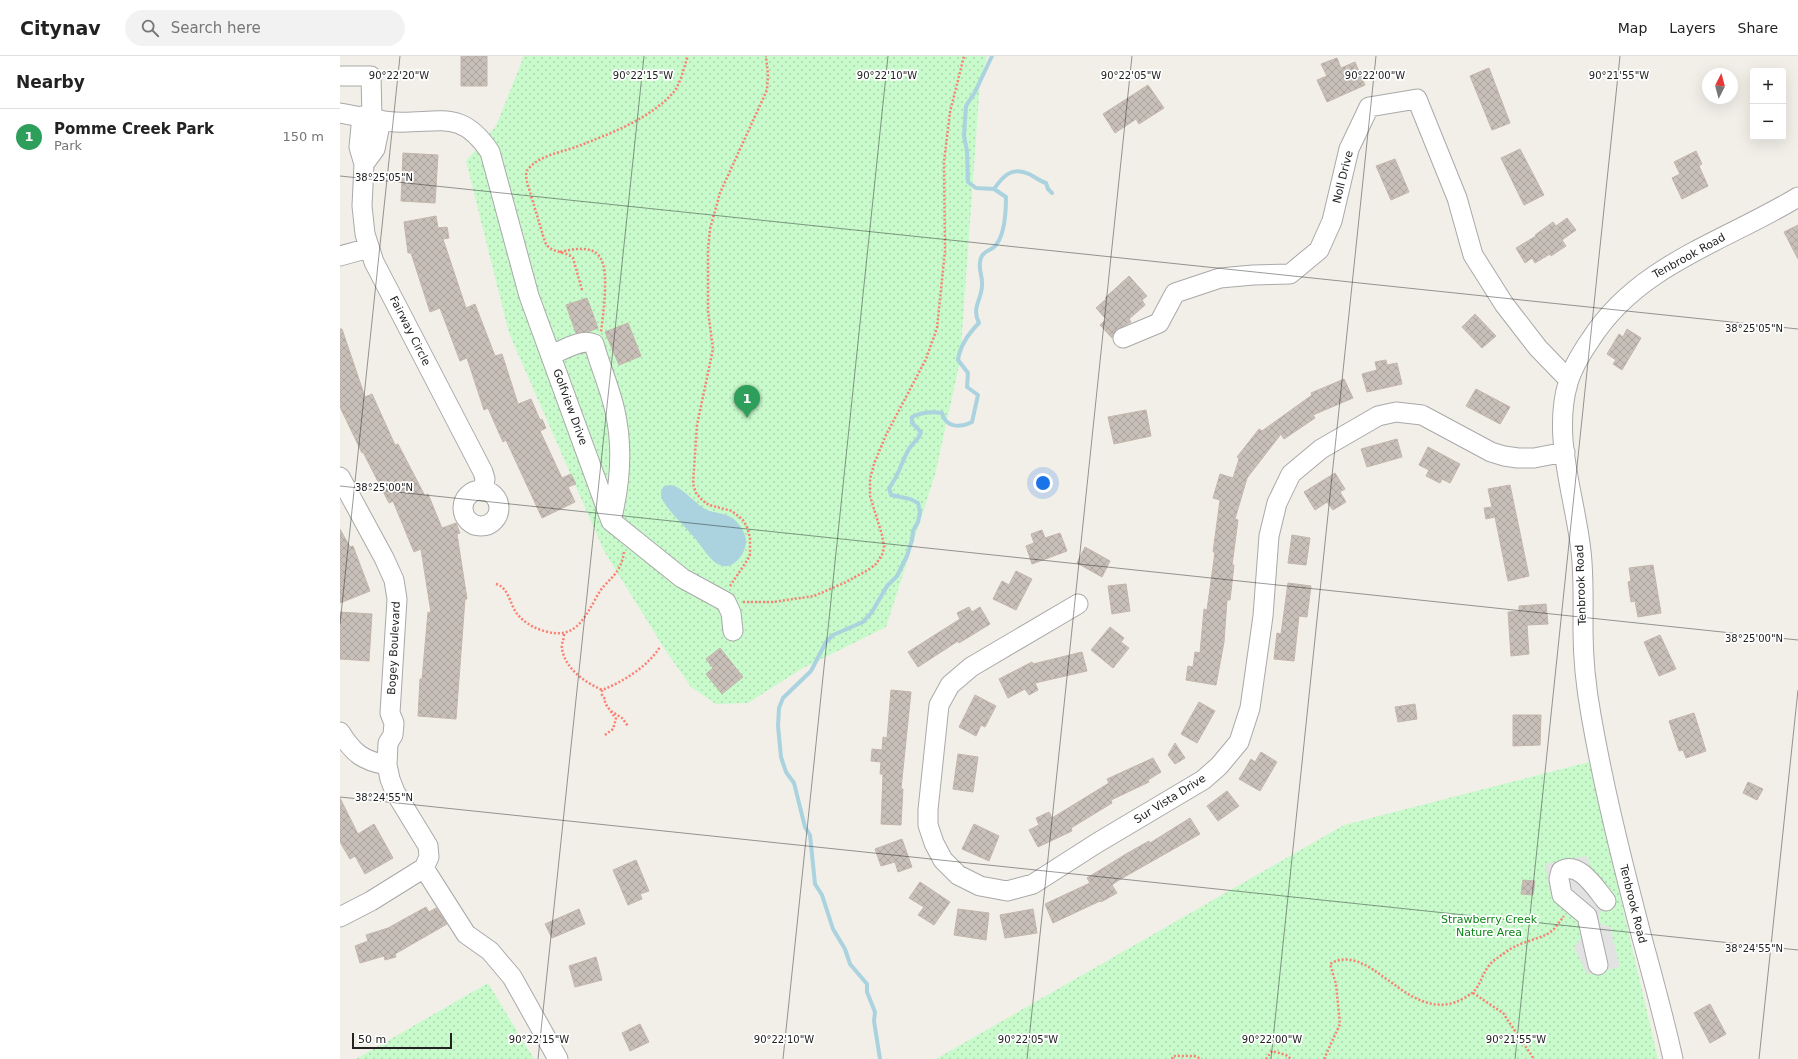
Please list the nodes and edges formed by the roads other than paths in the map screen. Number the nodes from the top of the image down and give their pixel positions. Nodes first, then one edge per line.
1 (340, 76) edge
2 (340, 113) edge
3 (372, 118) junction
4 (1798, 197) edge
5 (369, 248) junction
6 (340, 256) edge
7 (1124, 338) dead end
8 (551, 356) junction
9 (1569, 380) junction
10 (1565, 452) junction
11 (340, 477) edge
12 (483, 490) dead end
13 (611, 521) junction
14 (1078, 604) dead end
15 (733, 631) dead end
16 (340, 732) edge
17 (387, 765) junction
18 (424, 868) junction
19 (1632, 897) junction
20 (1606, 901) junction
21 (1580, 911) junction
22 (341, 915) edge
23 (1598, 965) dead end
24 (558, 1059) edge
25 (1673, 1059) edge

1 - 3 street, Fairway Circle
2 - 3 street, Golfview Drive
3 - 5 street, Fairway Circle
3 - 8 street, Golfview Drive
4 - 9 street, Tenbrook Road
5 - 6 street
5 - 12 street, Fairway Circle
7 - 9 street, Noll Drive
8 - 13 street, Golfview Drive
8 - 13 street
9 - 10 street, Tenbrook Road
10 - 14 street, Sur Vista Drive
10 - 19 street, Tenbrook Road
11 - 17 street, Bogey Boulevard
13 - 15 street
16 - 17 street
17 - 18 street, Bogey Boulevard
18 - 22 street
18 - 24 street
19 - 20 street
19 - 25 street, Tenbrook Road
20 - 21 street
20 - 21 street
21 - 23 street

